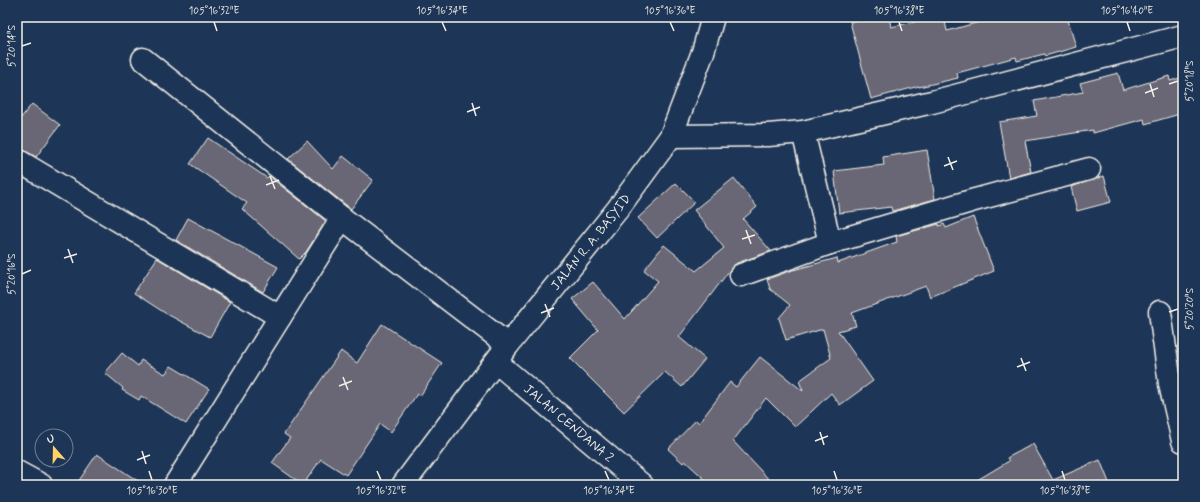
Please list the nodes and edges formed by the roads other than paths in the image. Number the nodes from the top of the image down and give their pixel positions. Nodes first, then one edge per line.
1 (713, 17) edge
2 (1183, 36) edge
3 (143, 59) dead end
4 (803, 132) junction
5 (671, 136) junction
6 (17, 160) edge
7 (1089, 169) dead end
8 (342, 218) junction
9 (830, 244) junction
10 (741, 275) dead end
11 (1160, 312) dead end
12 (280, 317) junction
13 (502, 354) junction
14 (1183, 440) edge
15 (17, 472) edge
16 (41, 485) edge
17 (175, 485) edge
18 (403, 485) edge
19 (642, 485) edge

1 - 5 street, JALAN R. A. BASYID
2 - 4 street
3 - 8 street, JALAN CENDANA 2
4 - 5 street
4 - 9 street
5 - 13 street, JALAN R. A. BASYID
6 - 12 street
7 - 9 street
8 - 12 street
8 - 13 street, JALAN CENDANA 2
9 - 10 street
11 - 14 street
12 - 17 street
13 - 18 street, JALAN R. A. BASYID
13 - 19 street, JALAN CENDANA 2
15 - 16 street

